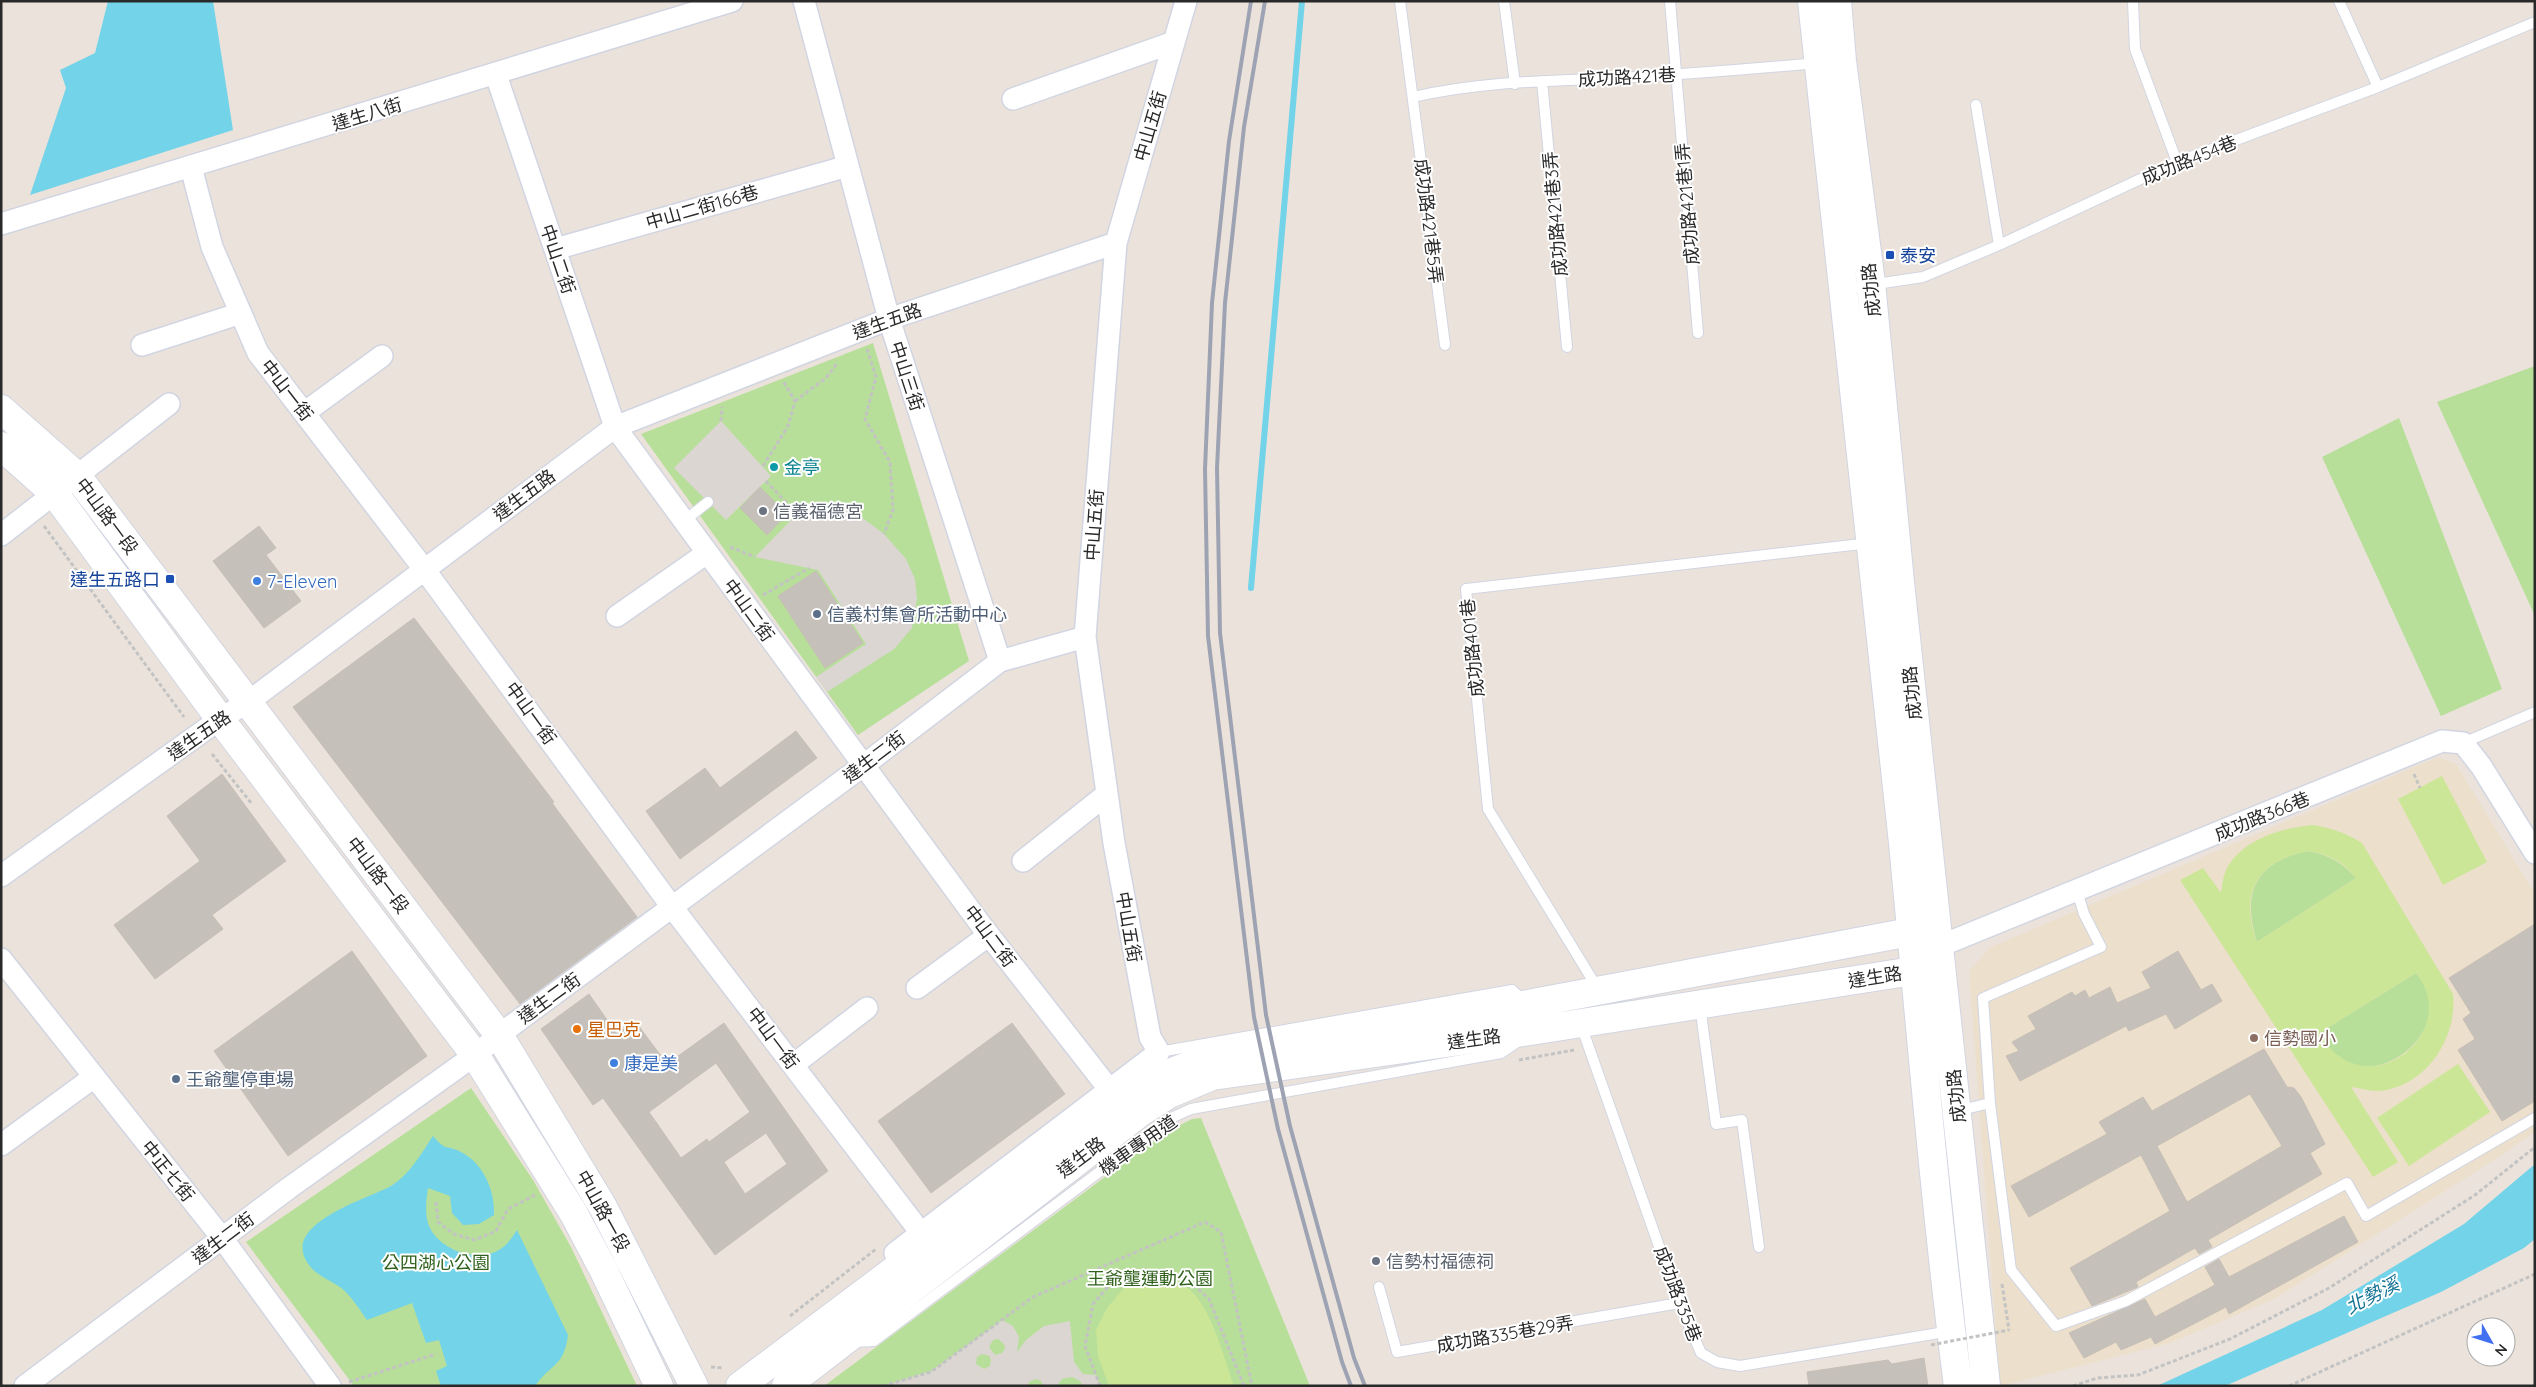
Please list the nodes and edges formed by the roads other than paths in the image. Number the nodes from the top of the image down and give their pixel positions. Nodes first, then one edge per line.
1 (732, 1) edge
2 (804, 1) edge
3 (1186, 1) edge
4 (1400, 1) edge
5 (1504, 1) edge
6 (1670, 1) edge
7 (1812, 1) edge
8 (1837, 1) edge
9 (2133, 1) edge
10 (2339, 1) edge
11 (2535, 22) edge
12 (1174, 42) junction
13 (1830, 62) junction
14 (496, 75) junction
15 (1677, 75) junction
16 (1542, 82) junction
17 (1515, 84) junction
18 (2378, 87) junction
19 (1413, 97) junction
20 (1013, 99) dead end
21 (1976, 105) dead end
22 (2178, 162) junction
23 (848, 166) junction
24 (191, 167) junction
25 (1, 224) edge
26 (1116, 243) junction
27 (1999, 245) junction
28 (555, 249) junction
29 (1871, 283) junction
30 (1842, 289) junction
31 (241, 313) junction
32 (889, 319) junction
33 (1698, 333) dead end
34 (142, 345) dead end
35 (1445, 345) dead end
36 (1567, 347) dead end
37 (382, 356) dead end
38 (169, 404) dead end
39 (1, 409) edge
40 (304, 413) junction
41 (615, 428) junction
42 (1, 446) edge
43 (77, 476) junction
44 (55, 494) junction
45 (708, 502) dead end
46 (684, 521) junction
47 (1, 535) edge
48 (1870, 543) junction
49 (707, 553) junction
50 (424, 569) junction
51 (1888, 584) junction
52 (617, 616) dead end
53 (1085, 637) junction
54 (1000, 661) junction
55 (248, 702) junction
56 (2535, 712) edge
57 (220, 719) junction
58 (2462, 743) junction
59 (864, 765) junction
60 (1107, 794) junction
61 (2535, 853) edge
62 (1023, 861) dead end
63 (1, 876) edge
64 (2077, 891) junction
65 (672, 906) junction
66 (1910, 932) junction
67 (989, 935) junction
68 (1940, 946) junction
69 (1, 959) edge
70 (1913, 971) junction
71 (917, 988) dead end
72 (1599, 991) junction
73 (1528, 1004) junction
74 (1700, 1005) junction
75 (867, 1008) dead end
76 (499, 1035) junction
77 (1584, 1036) junction
78 (1159, 1052) junction
79 (476, 1055) junction
80 (793, 1065) junction
81 (94, 1078) junction
82 (1109, 1090) junction
83 (1990, 1103) junction
84 (1943, 1112) junction
85 (2535, 1118) edge
86 (1, 1145) edge
87 (921, 1233) junction
88 (222, 1238) junction
89 (1759, 1247) dead end
90 (1379, 1287) dead end
91 (1679, 1303) junction
92 (834, 1332) junction
93 (1959, 1332) junction
94 (734, 1375) edge
95 (701, 1376) edge
96 (338, 1384) edge
97 (25, 1386) edge
98 (659, 1386) edge
99 (786, 1386) edge
100 (1958, 1386) edge
101 (1986, 1386) edge

1 - 14 street, 達生八街
2 - 23 street, 中山三街
3 - 12 street, 中山五街
4 - 19 lane, 成功路421巷5弄
5 - 17 lane
6 - 15 lane, 成功路421巷1弄
7 - 13 street, 成功路
8 - 13 street, 成功路
9 - 22 lane
10 - 18 lane
11 - 18 lane, 成功路454巷
12 - 20 street
12 - 26 street, 中山五街
13 - 15 lane, 成功路421巷
13 - 29 street, 成功路
13 - 30 street, 成功路
14 - 24 street, 達生八街
14 - 28 street, 中山二街
15 - 16 lane, 成功路421巷
15 - 33 lane, 成功路421巷1弄
16 - 17 lane, 成功路421巷
16 - 36 lane, 成功路421巷3弄
17 - 19 lane, 成功路421巷
18 - 22 lane, 成功路454巷
19 - 35 lane, 成功路421巷5弄
21 - 27 lane
22 - 27 lane, 成功路454巷
23 - 28 street, 中山二街166巷
23 - 32 street, 中山三街
24 - 25 street, 達生八街
24 - 31 street, 中山一街
26 - 32 street, 達生五路
26 - 53 street, 中山五街
27 - 29 lane, 成功路454巷
28 - 41 street, 中山二街
29 - 30 lane, 成功路454巷
29 - 51 street, 成功路
30 - 48 street, 成功路
31 - 34 street
31 - 40 street, 中山一街
32 - 41 street, 達生五路
32 - 54 street, 中山三街
37 - 40 street
38 - 43 street
39 - 43 street, 中山路一段
40 - 50 street, 中山一街
41 - 46 street, 中山二街
41 - 50 street, 達生五路
42 - 44 street, 中山路一段
43 - 44 street
43 - 55 street, 中山路一段
44 - 47 street
44 - 57 street, 中山路一段
45 - 46 lane
46 - 49 street, 中山二街
48 - 51 street, 成功路
48 - 72 lane, 成功路401巷
49 - 52 street
49 - 59 street, 中山二街
50 - 55 street, 達生五路
50 - 65 street, 中山一街
51 - 66 street, 成功路
51 - 68 street, 成功路
53 - 54 street, 達生二街
53 - 60 street, 中山五街
54 - 59 street, 達生二街
55 - 57 street, 達生五路
55 - 76 street, 中山路一段
56 - 58 lane
57 - 63 street, 達生五路
57 - 79 street, 中山路一段
58 - 61 street
58 - 64 street, 成功路366巷
59 - 65 street, 達生二街
59 - 67 street, 中山二街
60 - 62 street
60 - 78 street, 中山五街
64 - 68 street, 成功路366巷
64 - 83 lane
65 - 76 street, 達生二街
65 - 80 street, 中山一街
66 - 68 street
66 - 70 street, 成功路
66 - 72 street, 達生路
67 - 71 street
67 - 82 street, 中山二街
68 - 70 street, 達生路
68 - 84 street, 成功路
69 - 81 street, 中正七街
70 - 74 street, 達生路
70 - 84 street, 成功路
72 - 73 street, 達生路
73 - 78 lane
73 - 92 street, 達生路
74 - 77 street, 達生路
74 - 89 lane
75 - 80 street
76 - 79 street, 達生二街
76 - 95 street, 中山路一段
77 - 91 lane, 成功路335巷
77 - 92 street, 達生路
78 - 82 street, 達生路
79 - 88 street, 達生二街
79 - 98 street, 中山路一段
80 - 87 street, 中山一街
81 - 86 street
81 - 88 street, 中正七街
82 - 87 street, 達生路
83 - 84 lane
83 - 85 lane
84 - 93 street, 成功路
87 - 92 street, 達生路
88 - 96 street, 中正七街
88 - 97 street, 達生二街
90 - 91 lane, 成功路335巷29弄
91 - 93 lane, 成功路335巷
92 - 94 street, 達生路
92 - 99 street, 達生路
93 - 100 street, 成功路
93 - 101 street, 成功路

